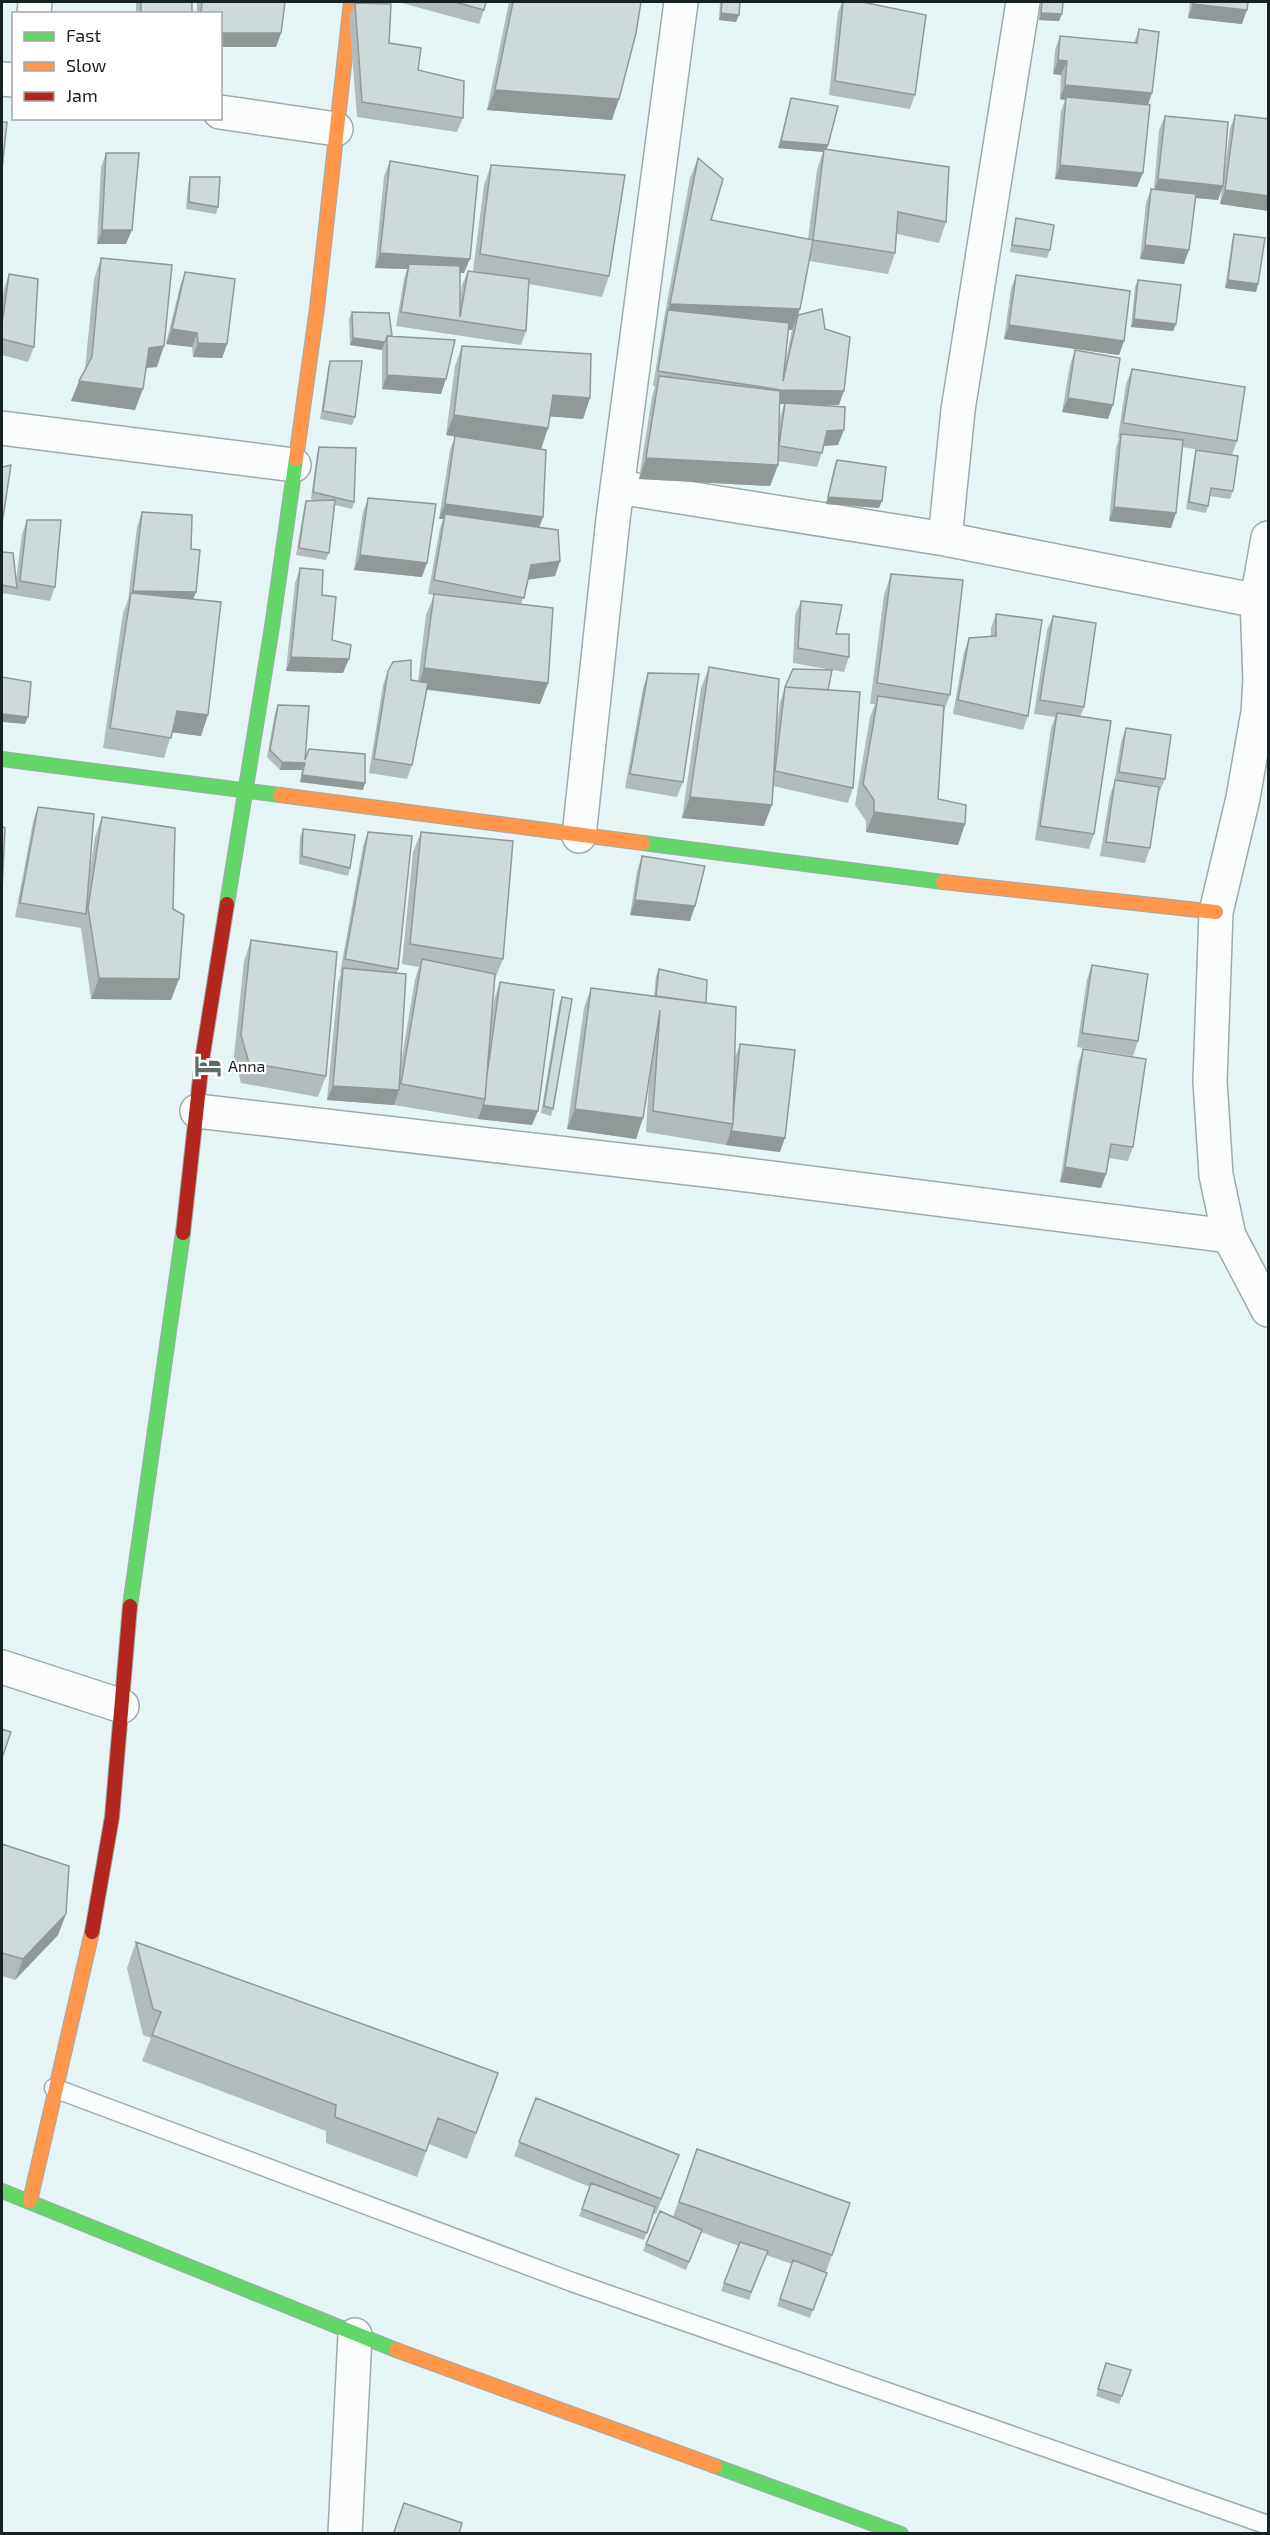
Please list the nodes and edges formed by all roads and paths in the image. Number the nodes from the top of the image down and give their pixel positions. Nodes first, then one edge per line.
1 (351, 2) edge
2 (681, 2) edge
3 (1023, 2) edge
4 (222, 112) edge
5 (336, 129) junction
6 (2, 428) edge
7 (294, 465) junction
8 (618, 487) junction
9 (1269, 538) edge
10 (945, 539) junction
11 (1263, 601) edge
12 (2, 759) edge
13 (244, 792) junction
14 (579, 836) junction
15 (1216, 912) junction
16 (197, 1112) junction
17 (1229, 1236) junction
18 (1269, 1310) edge
19 (2, 1667) edge
20 (122, 1706) junction
21 (54, 2088) junction
22 (2, 2191) edge
23 (30, 2201) junction
24 (356, 2335) junction
25 (1269, 2525) edge
26 (345, 2534) edge
27 (901, 2534) edge

1 - 5 street
2 - 8 street
3 - 10 street
4 - 5 street
5 - 7 street
6 - 7 street
7 - 13 street
8 - 10 street
8 - 14 street
9 - 11 street
10 - 11 street
11 - 15 street
12 - 13 street
13 - 14 street
13 - 16 street
14 - 15 street
15 - 17 street
16 - 17 street
16 - 20 street
17 - 18 street
19 - 20 street
20 - 21 street
21 - 23 street
21 - 25 lane
22 - 23 street
23 - 24 street
24 - 26 street
24 - 27 street

